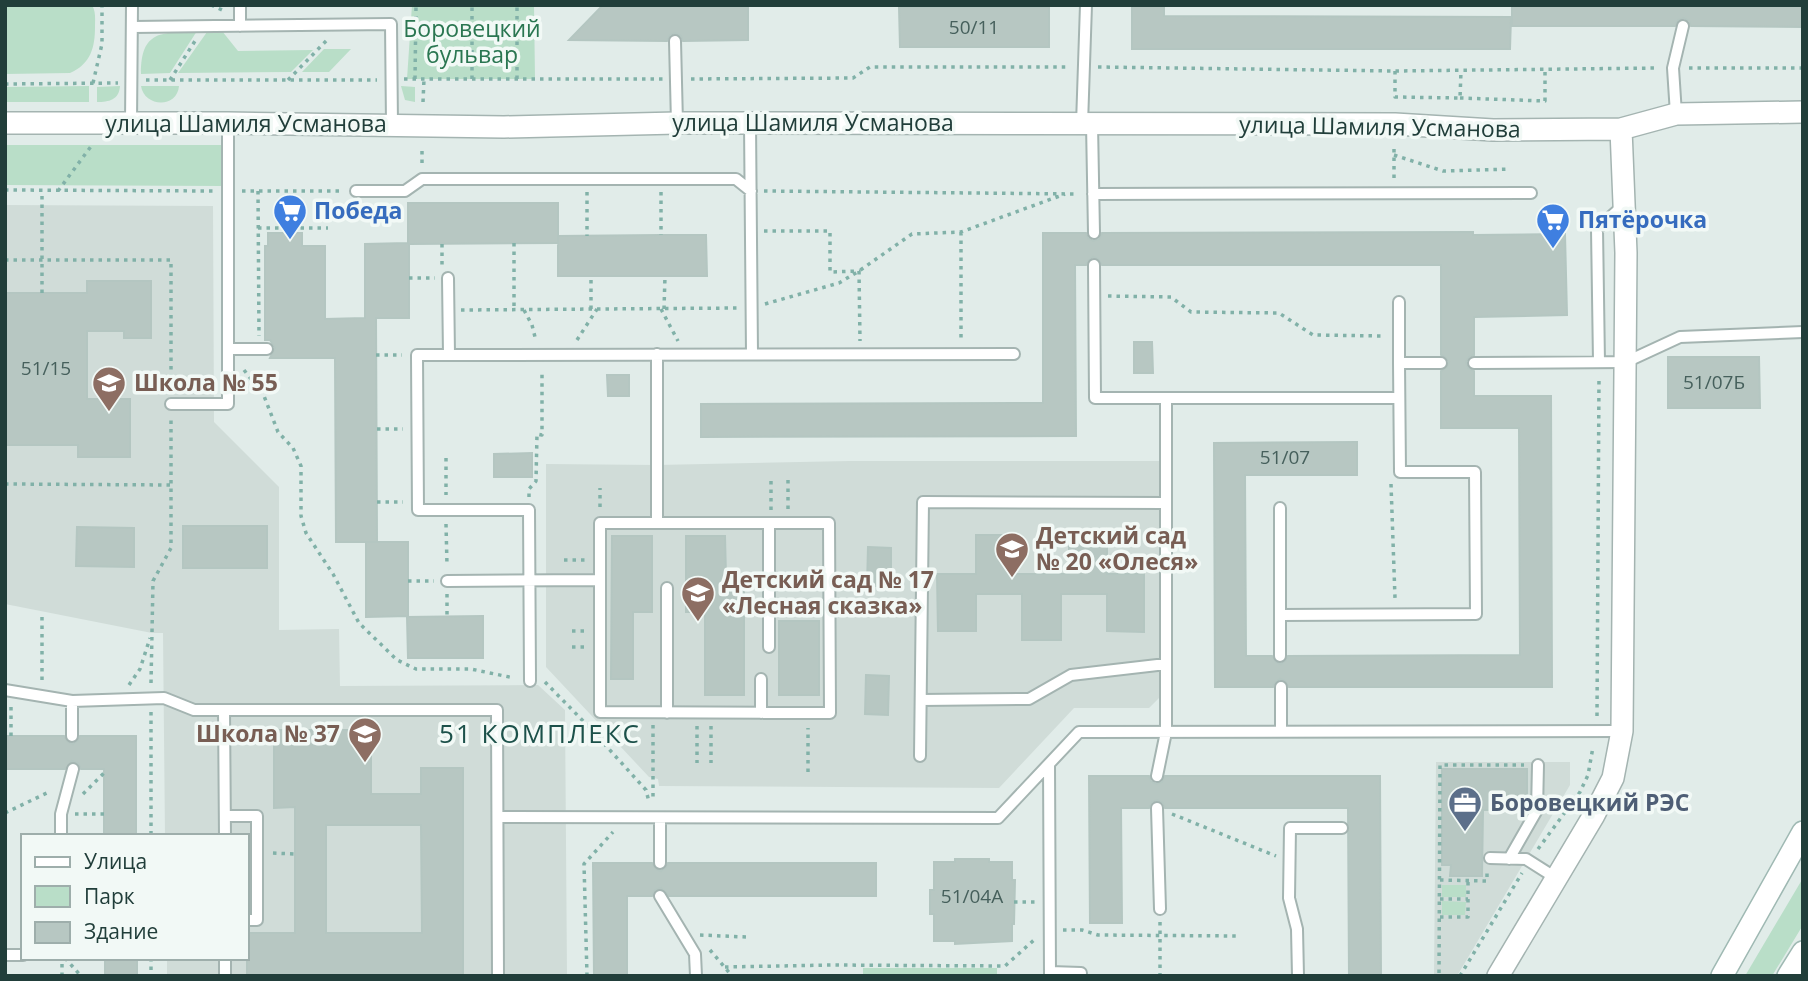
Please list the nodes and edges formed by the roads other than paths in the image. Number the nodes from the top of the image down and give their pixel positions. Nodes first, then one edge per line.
1 (132, 5) edge
2 (240, 5) edge
3 (1086, 5) edge
4 (240, 26) junction
5 (1683, 26) dead end
6 (133, 27) junction
7 (675, 41) dead end
8 (1803, 112) edge
9 (1676, 114) junction
10 (5, 123) edge
11 (131, 123) junction
12 (228, 123) junction
13 (677, 123) junction
14 (750, 123) junction
15 (1087, 124) junction
16 (393, 125) junction
17 (1621, 129) junction
18 (356, 191) road end
19 (751, 191) junction
20 (1531, 193) dead end
21 (1093, 194) junction
22 (1624, 205) junction
23 (1094, 233) dead end
24 (1094, 265) dead end
25 (446, 278) road end
26 (1399, 302) dead end
27 (1803, 332) edge
28 (228, 349) junction
29 (267, 349) dead end
30 (657, 354) junction
31 (752, 354) junction
32 (1014, 354) dead end
33 (449, 355) junction
34 (1599, 362) junction
35 (1626, 362) junction
36 (1399, 363) junction
37 (1441, 363) dead end
38 (1474, 363) dead end
39 (1166, 398) junction
40 (1399, 398) junction
41 (171, 404) road end
42 (1166, 503) junction
43 (1280, 508) dead end
44 (657, 523) junction
45 (770, 523) junction
46 (447, 580) road end
47 (529, 580) junction
48 (600, 580) junction
49 (667, 588) dead end
50 (1280, 615) junction
51 (769, 647) dead end
52 (1280, 656) dead end
53 (1166, 664) junction
54 (761, 679) dead end
55 (530, 681) road end
56 (1281, 687) dead end
57 (8, 690) edge
58 (921, 700) junction
59 (72, 701) junction
60 (225, 710) junction
61 (667, 713) junction
62 (761, 713) junction
63 (1281, 731) junction
64 (1622, 731) junction
65 (1166, 732) junction
66 (72, 736) dead end
67 (920, 757) dead end
68 (1049, 764) junction
69 (1538, 765) road end
70 (73, 769) dead end
71 (1157, 776) dead end
72 (1157, 808) road end
73 (225, 816) junction
74 (498, 817) junction
75 (657, 818) junction
76 (1342, 828) dead end
77 (1803, 832) edge
78 (61, 834) edge
79 (225, 834) edge
80 (1509, 859) junction
81 (660, 863) dead end
82 (1489, 863) road end
83 (1556, 878) junction
84 (660, 896) dead end
85 (1160, 909) road end
86 (248, 920) edge
87 (1803, 952) edge
88 (1723, 972) edge
89 (1081, 973) dead end
90 (1050, 974) edge
91 (498, 976) edge
92 (696, 976) edge
93 (1297, 976) edge
94 (1498, 976) edge
95 (1788, 976) edge

1 - 6 lane
2 - 4 lane
3 - 15 lane
4 - 6 lane
4 - 16 lane
5 - 9 lane
6 - 11 lane
7 - 13 lane
8 - 9 street, улица Шамиля Усманова
9 - 17 street, улица Шамиля Усманова
10 - 11 street, улица Шамиля Усманова
11 - 12 street, улица Шамиля Усманова
12 - 16 street, улица Шамиля Усманова
12 - 28 lane
13 - 14 street, улица Шамиля Усманова
13 - 16 street, улица Шамиля Усманова
14 - 15 street, улица Шамиля Усманова
14 - 19 lane
15 - 17 street, улица Шамиля Усманова
15 - 21 lane
17 - 22 street
18 - 19 lane
19 - 31 lane
20 - 21 lane
21 - 23 lane
22 - 34 lane
22 - 35 street
24 - 39 lane
25 - 33 lane
26 - 36 lane
27 - 35 lane
28 - 29 lane
28 - 41 lane
30 - 31 lane
30 - 33 lane
30 - 44 lane
31 - 32 lane
33 - 47 lane
34 - 35 lane
34 - 38 lane
35 - 64 street
36 - 37 lane
36 - 40 lane
39 - 40 lane
39 - 42 lane
40 - 50 lane
42 - 53 lane
42 - 58 lane
43 - 50 lane
44 - 45 lane
44 - 48 lane
45 - 51 lane
45 - 62 lane
46 - 47 lane
47 - 48 lane
47 - 55 lane
48 - 61 lane
49 - 61 lane
50 - 52 lane
53 - 58 lane
53 - 65 lane
54 - 62 lane
56 - 63 lane
57 - 59 lane
58 - 67 lane
59 - 60 lane
59 - 66 lane
60 - 73 lane
60 - 74 lane
61 - 62 lane
63 - 64 lane
63 - 65 lane
64 - 83 street
65 - 68 lane
65 - 71 lane
68 - 75 lane
68 - 90 lane
69 - 80 lane
70 - 78 lane
72 - 85 lane
73 - 79 lane
73 - 86 lane
74 - 75 lane
74 - 91 lane
75 - 81 lane
76 - 93 lane
77 - 88 street
80 - 82 lane
80 - 83 lane
83 - 94 street
84 - 92 lane
87 - 95 street
89 - 90 lane

